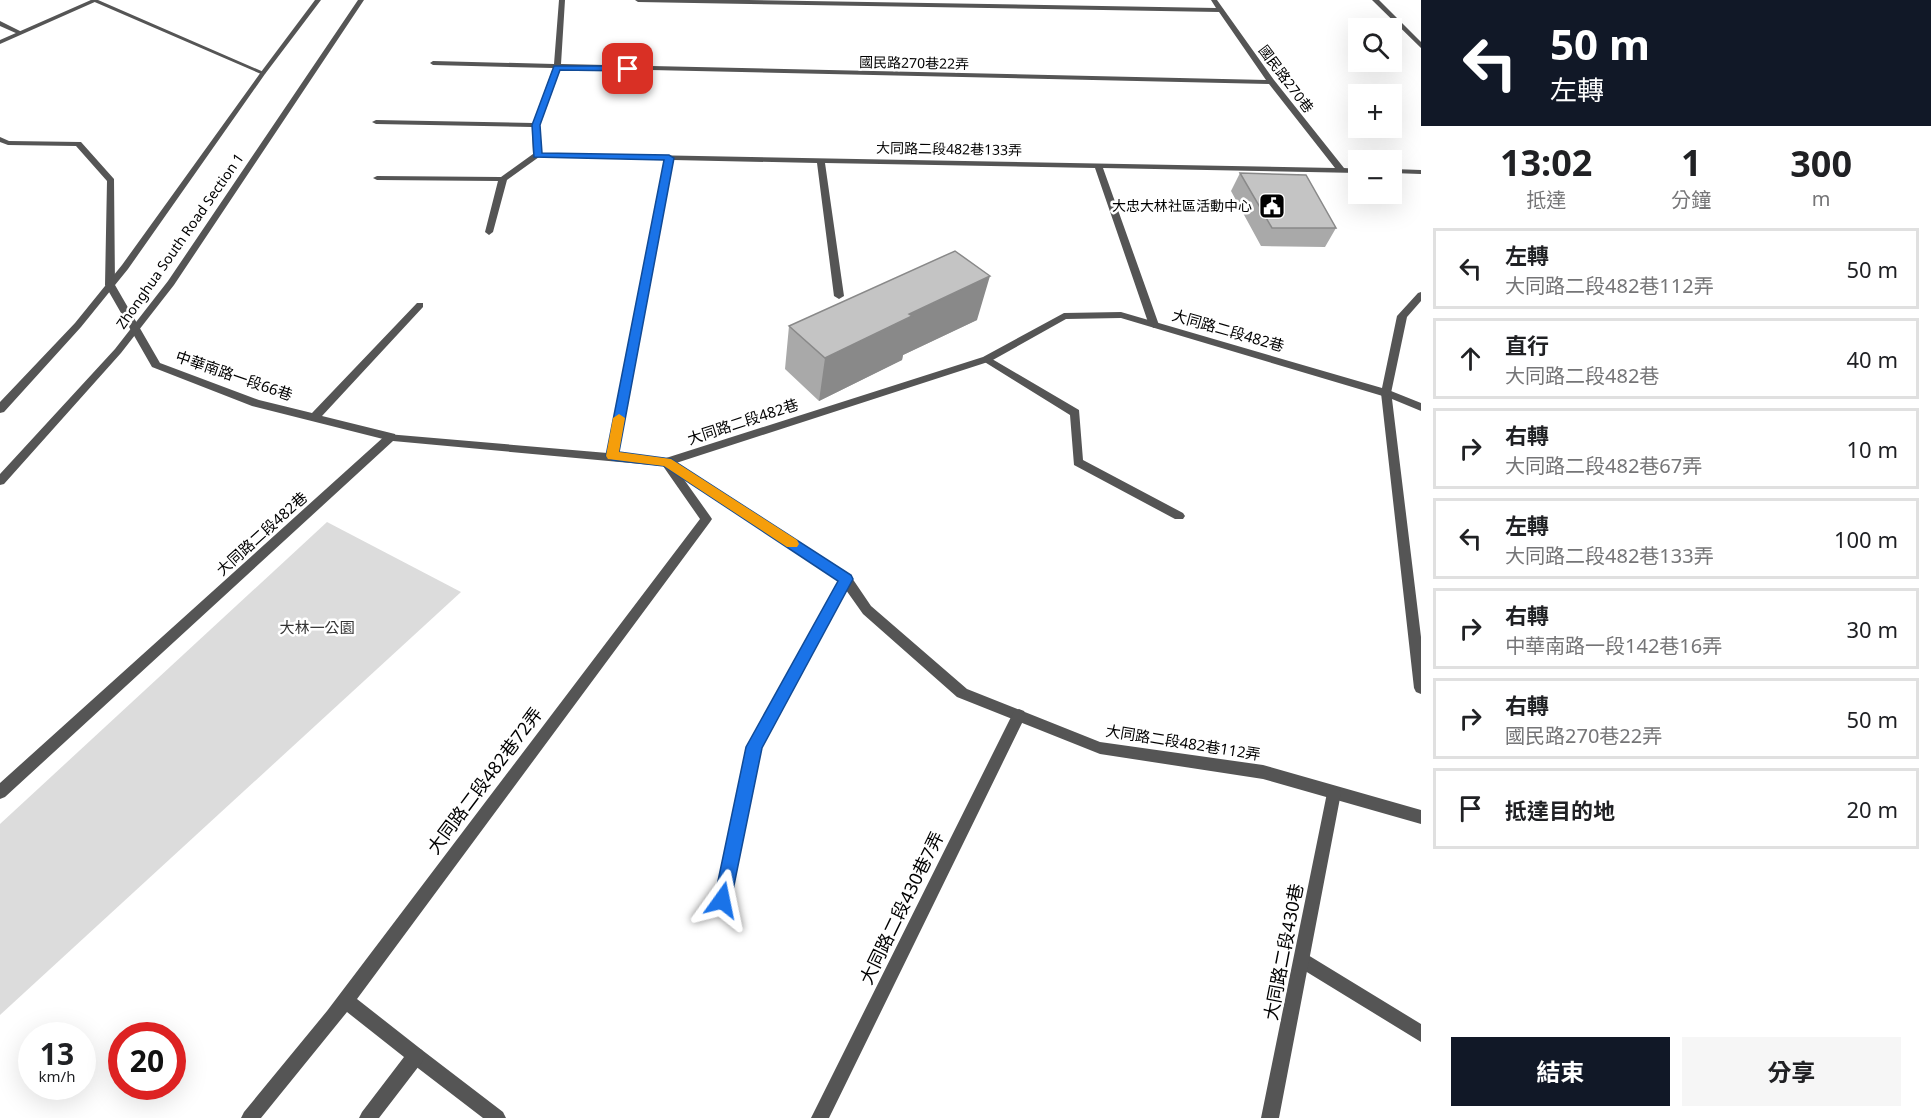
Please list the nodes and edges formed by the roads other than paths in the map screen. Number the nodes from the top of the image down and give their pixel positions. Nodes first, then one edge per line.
1 (94, 0) edge
2 (318, 0) edge
3 (361, 0) edge
4 (562, 0) edge
5 (638, 0) edge
6 (1214, 0) edge
7 (1376, 0) edge
8 (1221, 10) junction
9 (0, 23) edge
10 (20, 33) junction
11 (0, 42) edge
12 (1421, 46) edge
13 (433, 63) dead end
14 (557, 68) junction
15 (262, 73) junction
16 (1271, 82) junction
17 (376, 122) dead end
18 (536, 125) junction
19 (0, 139) edge
20 (537, 155) junction
21 (669, 158) junction
22 (821, 160) junction
23 (1098, 166) junction
24 (1341, 170) junction
25 (1348, 170) edge
26 (1402, 171) edge
27 (1421, 172) edge
28 (377, 178) dead end
29 (503, 179) junction
30 (489, 232) dead end
31 (110, 285) junction
32 (1421, 295) edge
33 (839, 296) dead end
34 (420, 305) dead end
35 (1154, 325) junction
36 (135, 330) junction
37 (987, 359) junction
38 (1386, 393) junction
39 (1421, 407) edge
40 (0, 409) edge
41 (314, 418) junction
42 (391, 437) junction
43 (612, 456) junction
44 (666, 462) junction
45 (0, 481) edge
46 (1179, 516) dead end
47 (846, 579) junction
48 (1421, 688) edge
49 (1019, 716) junction
50 (0, 792) edge
51 (1334, 793) junction
52 (1421, 817) edge
53 (722, 900) dead end
54 (1303, 960) junction
55 (345, 1000) junction
56 (1421, 1034) edge
57 (416, 1056) junction
58 (250, 1118) edge
59 (368, 1118) edge
60 (497, 1118) edge
61 (820, 1118) edge
62 (1270, 1118) edge

1 - 10 street
1 - 15 street
2 - 15 street, Zhonghua South Road Section 1
3 - 36 street, Zhonghua South Road Section 1
4 - 14 street
5 - 8 street
6 - 8 street, 國民路270巷
7 - 12 street
8 - 16 street, 國民路270巷
9 - 10 street
10 - 11 street
13 - 14 street, 國民路270巷22弄
14 - 16 street, 國民路270巷22弄
14 - 18 street
15 - 31 street, Zhonghua South Road Section 1
16 - 24 street, 國民路270巷
17 - 18 street
18 - 20 street
19 - 31 street
20 - 21 street, 大同路二段482巷133弄
20 - 29 street
21 - 22 street, 大同路二段482巷133弄
21 - 43 street
22 - 23 street, 大同路二段482巷133弄
22 - 33 street
23 - 24 street, 大同路二段482巷133弄
23 - 35 street
24 - 25 street, 大同路二段482巷133弄
26 - 27 street
28 - 29 street
29 - 30 street
31 - 36 street, 中華南路一段66巷
31 - 40 street, Zhonghua South Road Section 1
32 - 38 street
34 - 41 street
35 - 37 street, 大同路二段482巷
35 - 38 street, 大同路二段482巷
36 - 41 street, 中華南路一段66巷
36 - 45 street, Zhonghua South Road Section 1
37 - 44 street, 大同路二段482巷
37 - 46 street
38 - 39 street, 大同路二段482巷
38 - 48 street
41 - 42 street, 中華南路一段66巷
42 - 43 street, 大同路二段482巷
42 - 50 street, 大同路二段482巷
43 - 44 street, 大同路二段482巷
44 - 47 street, 大同路二段482巷112弄
44 - 55 street, 大同路二段482巷72弄
47 - 49 street, 大同路二段482巷112弄
47 - 53 street
49 - 51 street, 大同路二段482巷112弄
49 - 61 street, 大同路二段430巷7弄
51 - 52 street, 大同路二段482巷112弄
51 - 54 street, 大同路二段430巷
54 - 56 street
54 - 62 street, 大同路二段430巷
55 - 57 street
55 - 58 street, 大同路二段482巷72弄
57 - 59 street
57 - 60 street

